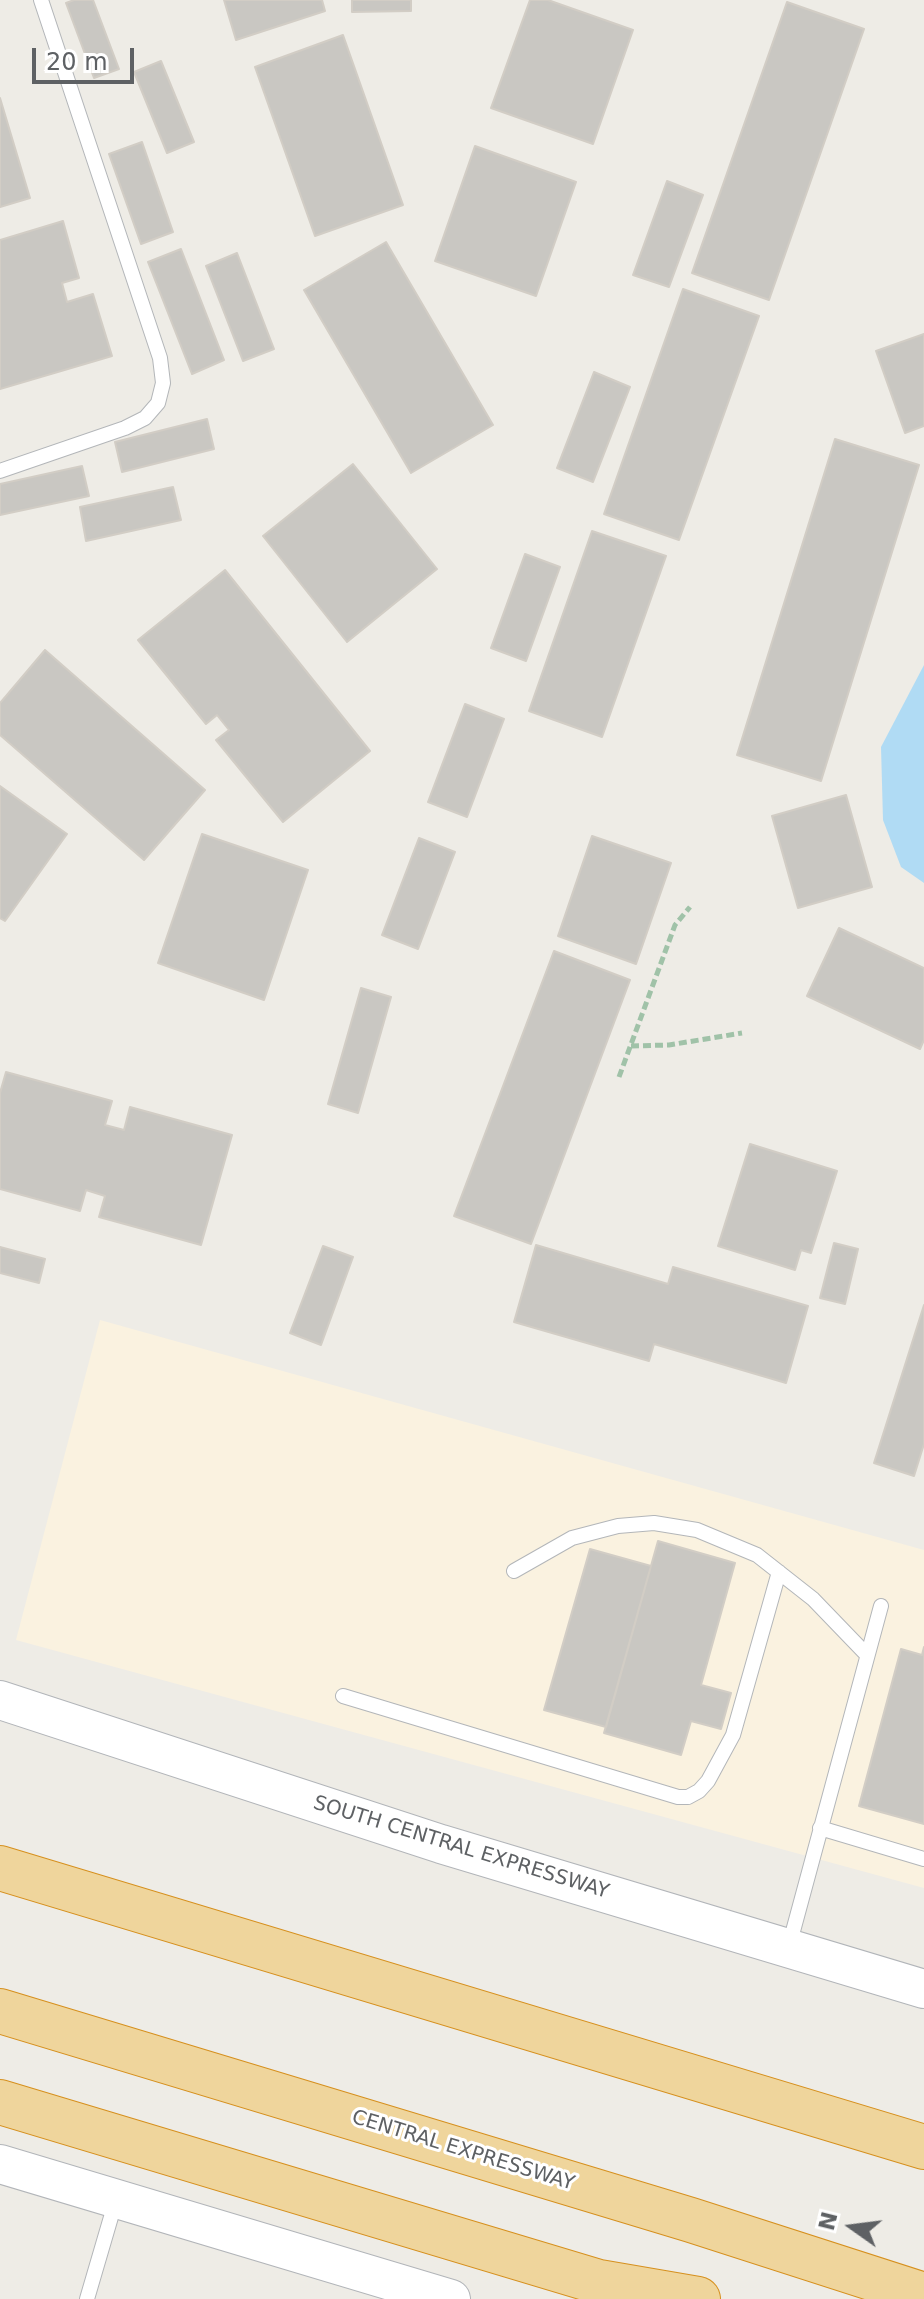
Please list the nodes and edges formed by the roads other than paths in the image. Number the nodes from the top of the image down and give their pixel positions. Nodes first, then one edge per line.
1 (41, 0) edge
2 (0, 471) edge
3 (514, 1571) dead end
4 (779, 1572) junction
5 (881, 1606) dead end
6 (867, 1655) junction
7 (343, 1696) dead end
8 (0, 1700) edge
9 (820, 1828) junction
10 (924, 1859) edge
11 (0, 1868) edge
12 (788, 1948) junction
13 (924, 1989) edge
14 (0, 2011) edge
15 (0, 2102) edge
16 (924, 2147) edge
17 (0, 2164) edge
18 (116, 2199) junction
19 (924, 2295) edge
20 (87, 2299) edge
21 (451, 2299) edge
22 (698, 2299) edge

1 - 2 lane
3 - 4 lane
4 - 6 lane
4 - 7 lane
5 - 6 lane
6 - 9 lane
8 - 12 main road, SOUTH CENTRAL EXPRESSWAY
9 - 10 lane
9 - 12 lane
11 - 16 highway
12 - 13 main road, SOUTH CENTRAL EXPRESSWAY
14 - 19 highway, CENTRAL EXPRESSWAY
15 - 22 highway
17 - 18 main road
18 - 20 lane
18 - 21 main road

